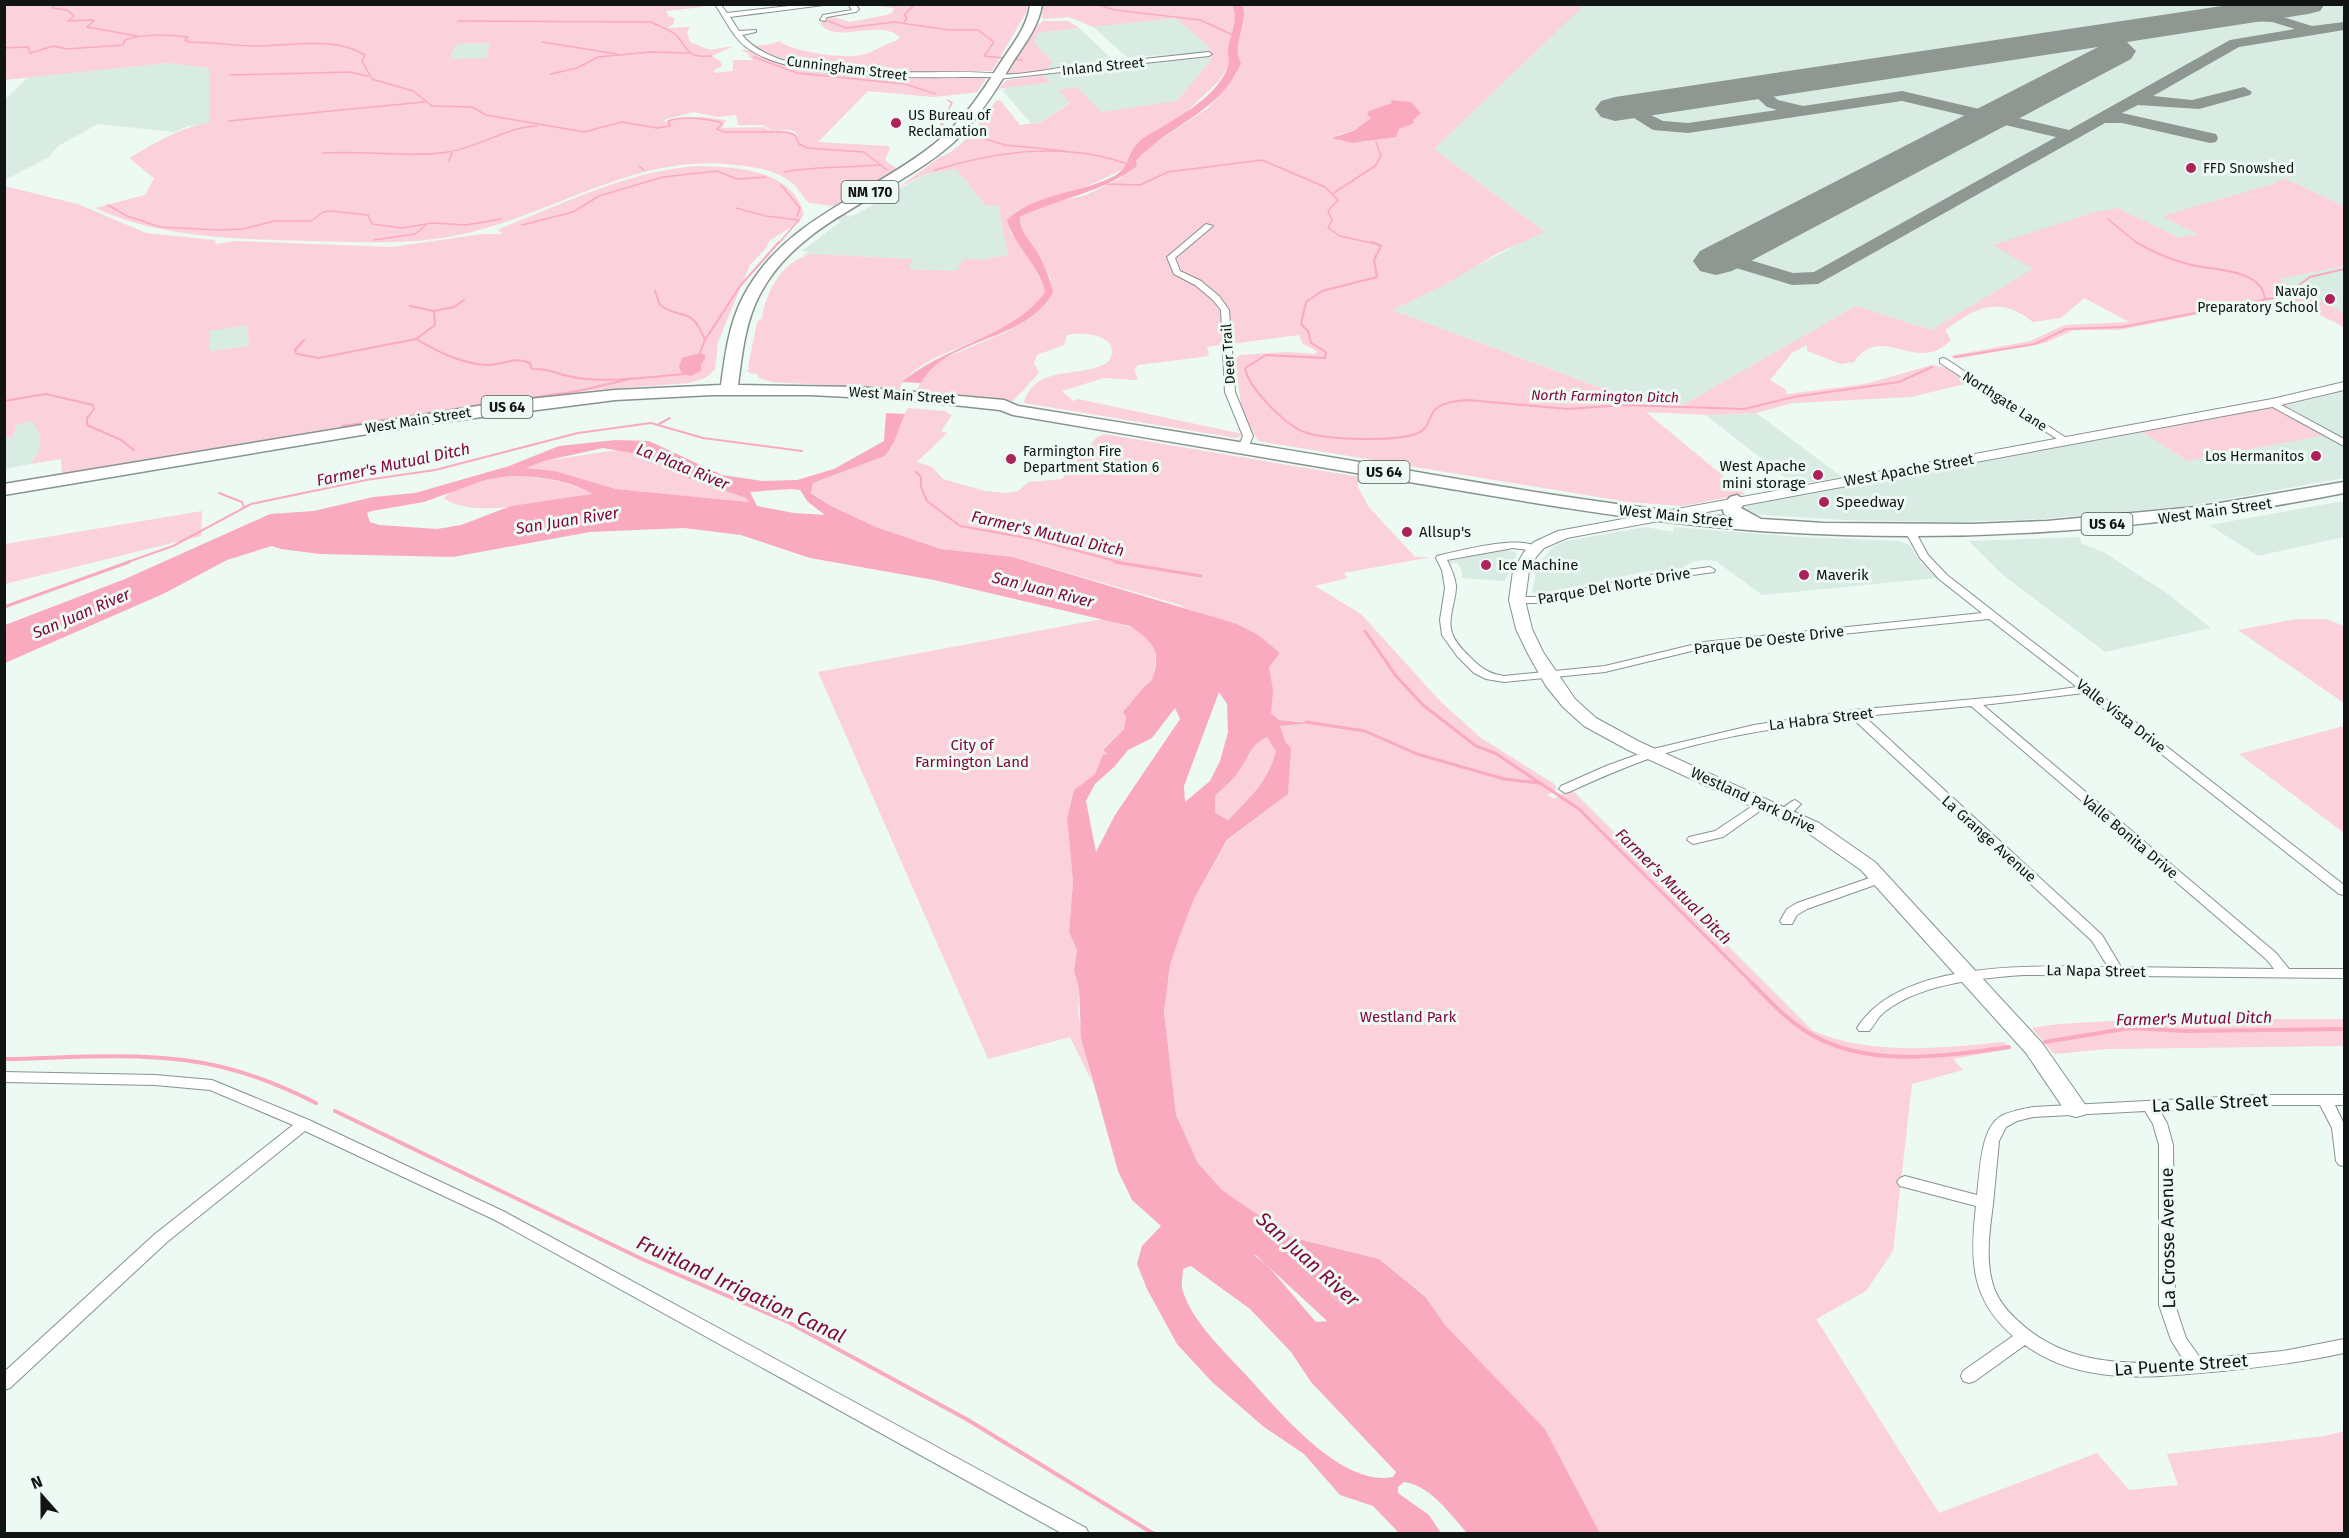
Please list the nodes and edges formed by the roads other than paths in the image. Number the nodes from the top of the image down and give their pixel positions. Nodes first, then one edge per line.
1 (828, 4) edge
2 (851, 4) edge
3 (1036, 4) edge
4 (719, 6) edge
5 (727, 15) junction
6 (823, 20) dead end
7 (754, 31) dead end
8 (739, 33) junction
9 (750, 46) junction
10 (736, 49) dead end
11 (1209, 54) dead end
12 (998, 76) junction
13 (1209, 226) dead end
14 (736, 341) junction
15 (1943, 361) dead end
16 (2344, 386) edge
17 (729, 390) junction
18 (881, 393) junction
19 (794, 398) junction
20 (591, 401) junction
21 (2272, 403) junction
22 (1013, 410) junction
23 (2066, 441) junction
24 (2344, 443) edge
25 (1243, 448) junction
26 (2344, 488) edge
27 (4, 490) edge
28 (4, 498) edge
29 (1737, 501) junction
30 (1663, 515) junction
31 (1761, 525) junction
32 (1910, 531) junction
33 (1534, 548) junction
34 (1710, 570) dead end
35 (1517, 600) junction
36 (1992, 615) junction
37 (1547, 673) junction
38 (2087, 689) junction
39 (1973, 702) junction
40 (1854, 713) junction
41 (1651, 754) junction
42 (1565, 789) dead end
43 (1763, 803) junction
44 (1693, 840) dead end
45 (1881, 878) junction
46 (2344, 891) edge
47 (1787, 921) dead end
48 (2118, 971) junction
49 (2285, 973) junction
50 (2344, 974) edge
51 (1970, 977) junction
52 (1864, 1028) dead end
53 (4, 1077) edge
54 (2325, 1100) junction
55 (2344, 1100) edge
56 (2149, 1106) junction
57 (2076, 1109) junction
58 (304, 1124) junction
59 (2344, 1161) edge
60 (1905, 1182) dead end
61 (1986, 1203) junction
62 (2025, 1337) junction
63 (2344, 1346) edge
64 (2196, 1366) junction
65 (1970, 1376) dead end
66 (4, 1383) edge
67 (1080, 1533) edge

1 - 5 street
2 - 6 street
3 - 12 highway, NM 170
4 - 5 street, Cunningham Street
5 - 8 street, Cunningham Street
7 - 8 street
8 - 9 street, Cunningham Street
9 - 10 street
9 - 12 street, Cunningham Street
11 - 12 street, Inland Street
12 - 14 highway, NM 170
13 - 25 street, Deer Trail
14 - 17 highway, NM 170
14 - 18 highway
14 - 20 highway
15 - 23 street, Northgate Lane
16 - 21 street, West Apache Street
17 - 18 highway, West Main Street / US 64
17 - 19 highway
17 - 20 highway, West Main Street / US 64
18 - 22 highway, West Main Street / US 64
19 - 20 highway, West Main Street / US 64
19 - 22 highway, West Main Street / US 64
20 - 27 highway, West Main Street / US 64
20 - 28 highway, West Main Street / US 64
21 - 23 street, West Apache Street
21 - 24 street
22 - 25 highway, West Main Street / US 64
23 - 29 street, West Apache Street
25 - 30 highway, West Main Street / US 64
26 - 32 highway, West Main Street / US 64
29 - 30 street, West Apache Street
29 - 31 highway
30 - 31 highway, West Main Street / US 64
30 - 33 street, West Apache Street
31 - 32 highway, West Main Street / US 64
32 - 36 street, Valle Vista Drive
33 - 35 street, Westland Park Drive
33 - 37 street, West Apache Street
34 - 35 street, Parque Del Norte Drive
35 - 37 street, Westland Park Drive
36 - 37 street, Parque De Oeste Drive
36 - 38 street, Valle Vista Drive
37 - 41 street, Westland Park Drive
38 - 39 street, La Habra Street
38 - 46 street, Valle Vista Drive
39 - 40 street, La Habra Street
39 - 49 street, Valle Bonita Drive
40 - 41 street, La Habra Street
40 - 48 street, La Grange Avenue
41 - 42 street, La Habra Street
41 - 43 street, Westland Park Drive
43 - 44 street
43 - 45 street, Westland Park Drive
45 - 47 street
45 - 51 street, Westland Park Drive
48 - 49 street, La Napa Street
48 - 51 street, La Napa Street
49 - 50 street, La Napa Street
51 - 52 street, La Napa Street
51 - 57 street, Westland Park Drive
53 - 58 street
54 - 55 street, La Salle Street
54 - 56 street, La Salle Street
54 - 59 street
56 - 57 street, La Salle Street
56 - 64 street, La Crosse Avenue
57 - 61 street, La Salle Street
58 - 66 street
58 - 67 street
60 - 61 street
61 - 62 street, La Puente Street
62 - 64 street, La Puente Street
62 - 65 street
63 - 64 street, La Puente Street

